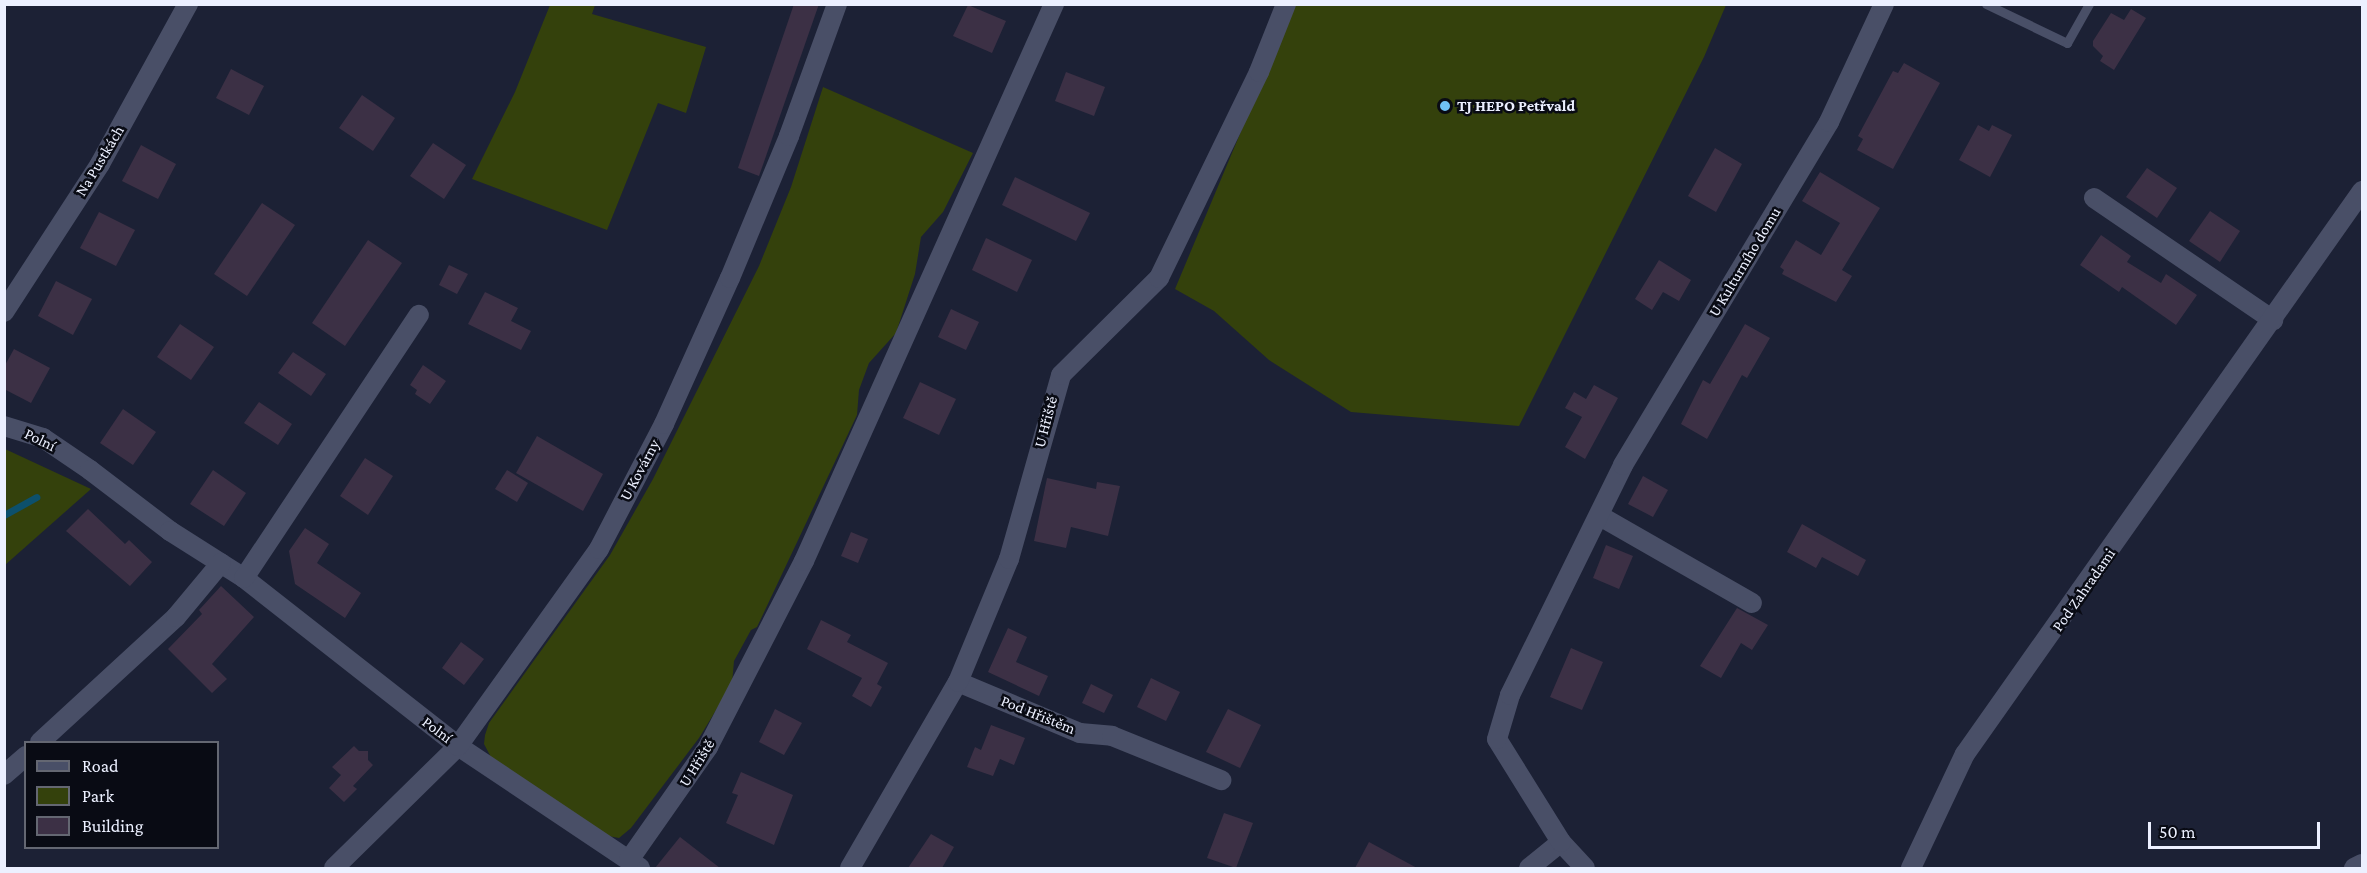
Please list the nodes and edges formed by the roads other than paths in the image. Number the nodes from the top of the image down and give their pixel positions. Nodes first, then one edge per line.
1 (188, 4) edge
2 (837, 4) edge
3 (1054, 4) edge
4 (1286, 4) edge
5 (1884, 4) edge
6 (1986, 4) edge
7 (2089, 4) edge
8 (2362, 191) edge
9 (2094, 198) dead end
10 (4, 312) edge
11 (419, 315) dead end
12 (2273, 320) junction
13 (4, 426) edge
14 (1600, 516) junction
15 (221, 562) junction
16 (244, 578) junction
17 (1752, 603) dead end
18 (958, 682) junction
19 (41, 741) edge
20 (458, 746) junction
21 (24, 758) edge
22 (4, 775) edge
23 (1221, 780) dead end
24 (1561, 842) junction
25 (634, 864) edge
26 (2362, 864) edge
27 (334, 868) edge
28 (850, 868) edge
29 (1529, 868) edge
30 (1585, 868) edge
31 (1911, 868) edge
32 (2354, 868) edge

1 - 10 street, Na Pustkách
2 - 20 street, U Kovárny
3 - 25 street, U Hřiště
4 - 18 street, U Hřiště
5 - 14 street, U Kulturního domu
6 - 7 lane
8 - 12 street, Pod Zahradami
9 - 12 street
11 - 16 street
12 - 31 street, Pod Zahradami
13 - 15 street, Polní
14 - 17 street
14 - 24 street, U Kulturního domu
15 - 16 street, Polní
15 - 19 street
16 - 20 street, Polní
18 - 23 street, Pod Hřištěm
18 - 28 street, U Hřiště
20 - 25 street, Polní
20 - 27 street, U Kovárny
21 - 22 street
24 - 29 street
24 - 30 street, U Kulturního domu
26 - 32 street

